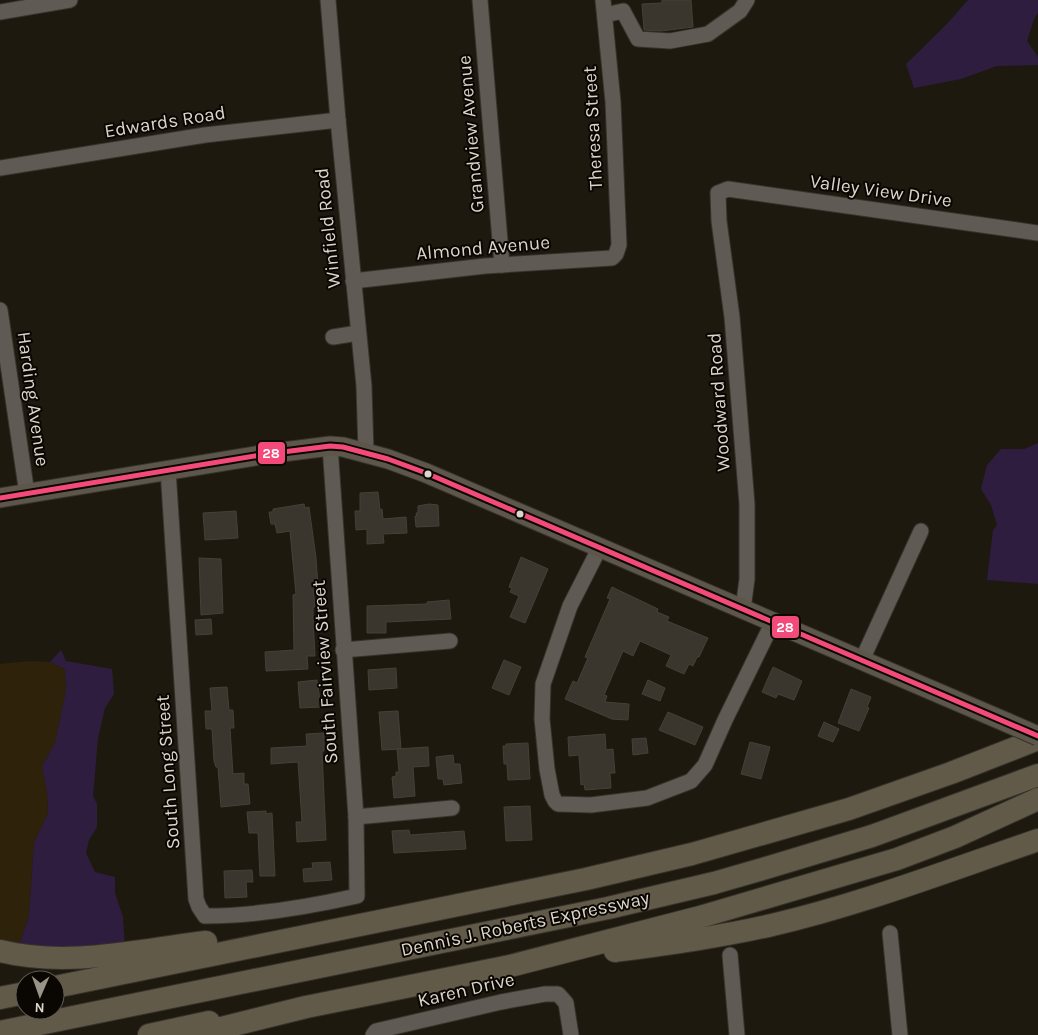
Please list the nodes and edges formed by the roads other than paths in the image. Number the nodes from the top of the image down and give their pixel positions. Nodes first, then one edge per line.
1 (70, 0) edge
2 (328, 0) edge
3 (480, 0) edge
4 (603, 0) edge
5 (747, 0) edge
6 (0, 12) edge
7 (605, 16) junction
8 (338, 120) junction
9 (0, 168) edge
10 (718, 192) joint
11 (1038, 233) edge
12 (616, 254) joint
13 (502, 265) junction
14 (353, 281) junction
15 (0, 310) edge
16 (358, 333) junction
17 (333, 337) dead end
18 (330, 446) junction
19 (366, 453) junction
20 (168, 470) junction
21 (27, 494) junction
22 (0, 498) edge
23 (921, 531) dead end
24 (600, 547) junction
25 (743, 609) junction
26 (773, 622) junction
27 (450, 641) dead end
28 (343, 650) junction
29 (862, 660) junction
30 (1038, 726) edge
31 (1038, 738) edge
32 (951, 773) junction
33 (1038, 776) edge
34 (1038, 799) edge
35 (452, 808) dead end
36 (356, 817) junction
37 (1038, 840) edge
38 (357, 896) joint
39 (346, 928) junction
40 (890, 933) dead end
41 (0, 951) edge
42 (730, 955) dead end
43 (510, 966) junction
44 (65, 984) edge
45 (15, 995) edge
46 (0, 998) edge
47 (306, 1007) junction
48 (0, 1032) edge
49 (149, 1035) edge
50 (193, 1035) edge
51 (373, 1035) edge
52 (571, 1035) edge
53 (737, 1035) edge
54 (900, 1035) edge

1 - 6 street
2 - 8 street, Winfield Road
3 - 13 street, Grandview Avenue
4 - 7 street, Theresa Street
5 - 7 street
7 - 12 street, Theresa Street
8 - 9 street, Edwards Road
8 - 14 street, Winfield Road
10 - 11 street, Valley View Drive
10 - 25 street, Woodward Road
12 - 13 street, Almond Avenue
13 - 14 street, Almond Avenue
14 - 16 street, Winfield Road
15 - 21 street, Harding Avenue
16 - 17 street
16 - 19 street, Winfield Road
18 - 19 main road
18 - 20 main road
18 - 28 street, South Fairview Street
19 - 24 main road
20 - 21 main road
20 - 38 street, South Long Street
21 - 22 main road
23 - 29 street
24 - 25 main road
24 - 26 street
25 - 26 main road
26 - 29 main road
27 - 28 street
28 - 36 street, South Fairview Street
29 - 31 main road, bridge
30 - 32 highway
31 - 32 highway, Dennis J. Roberts Expressway
32 - 39 highway, Dennis J. Roberts Expressway
33 - 48 highway, Dennis J. Roberts Expressway
34 - 43 highway
35 - 36 street
36 - 38 street, South Fairview Street
37 - 43 highway
39 - 41 highway
39 - 44 highway, Dennis J. Roberts Expressway
40 - 54 street
42 - 53 street
43 - 47 highway
45 - 46 highway
47 - 49 highway
47 - 50 highway
51 - 52 street, Karen Drive

